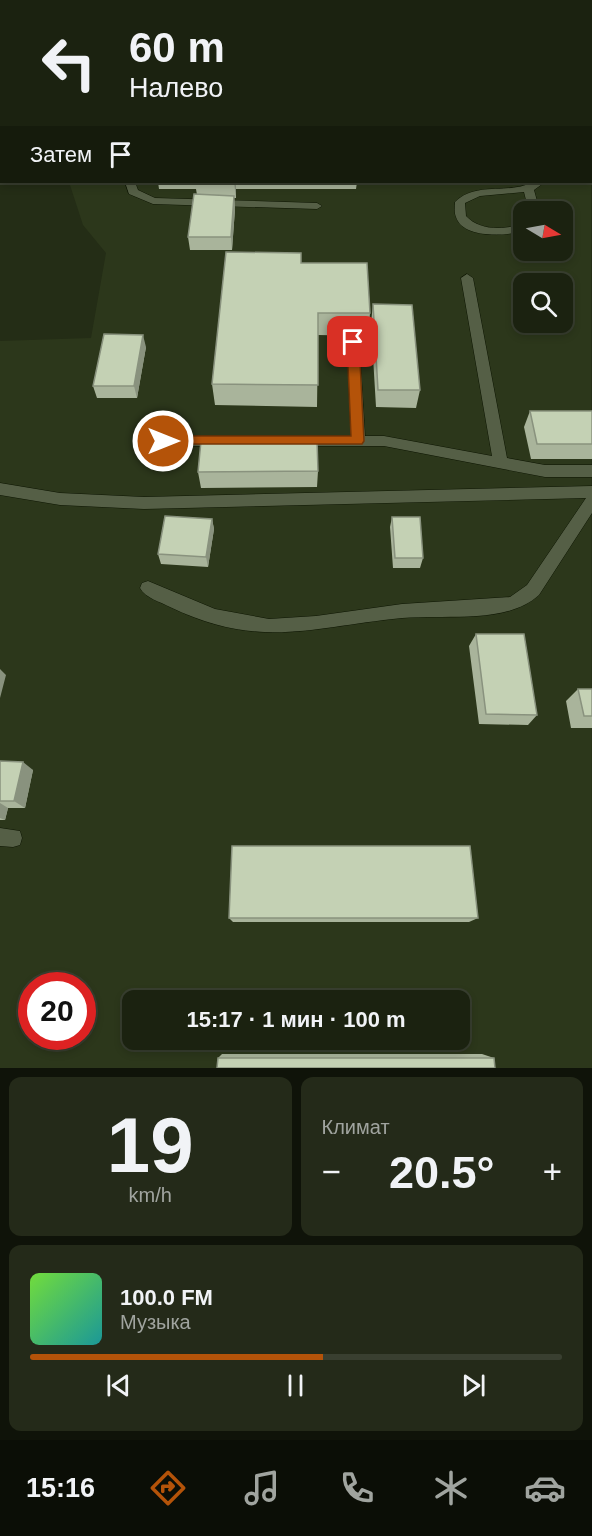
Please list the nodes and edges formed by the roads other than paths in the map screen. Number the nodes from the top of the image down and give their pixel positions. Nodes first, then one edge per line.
1 (130, 183) edge
2 (538, 183) edge
3 (528, 188) junction
4 (532, 201) edge
5 (317, 206) dead end
6 (513, 228) edge
7 (467, 278) dead end
8 (353, 342) dead end
9 (142, 441) dead end
10 (358, 441) junction
11 (501, 464) junction
12 (592, 471) edge
13 (0, 489) edge
14 (592, 492) edge
15 (592, 501) edge
16 (148, 588) dead end

1 - 5 lane
2 - 3 lane
3 - 4 lane
3 - 6 lane
7 - 11 lane
8 - 10 lane
9 - 10 lane
10 - 11 lane
11 - 12 lane
13 - 14 lane
15 - 16 lane

